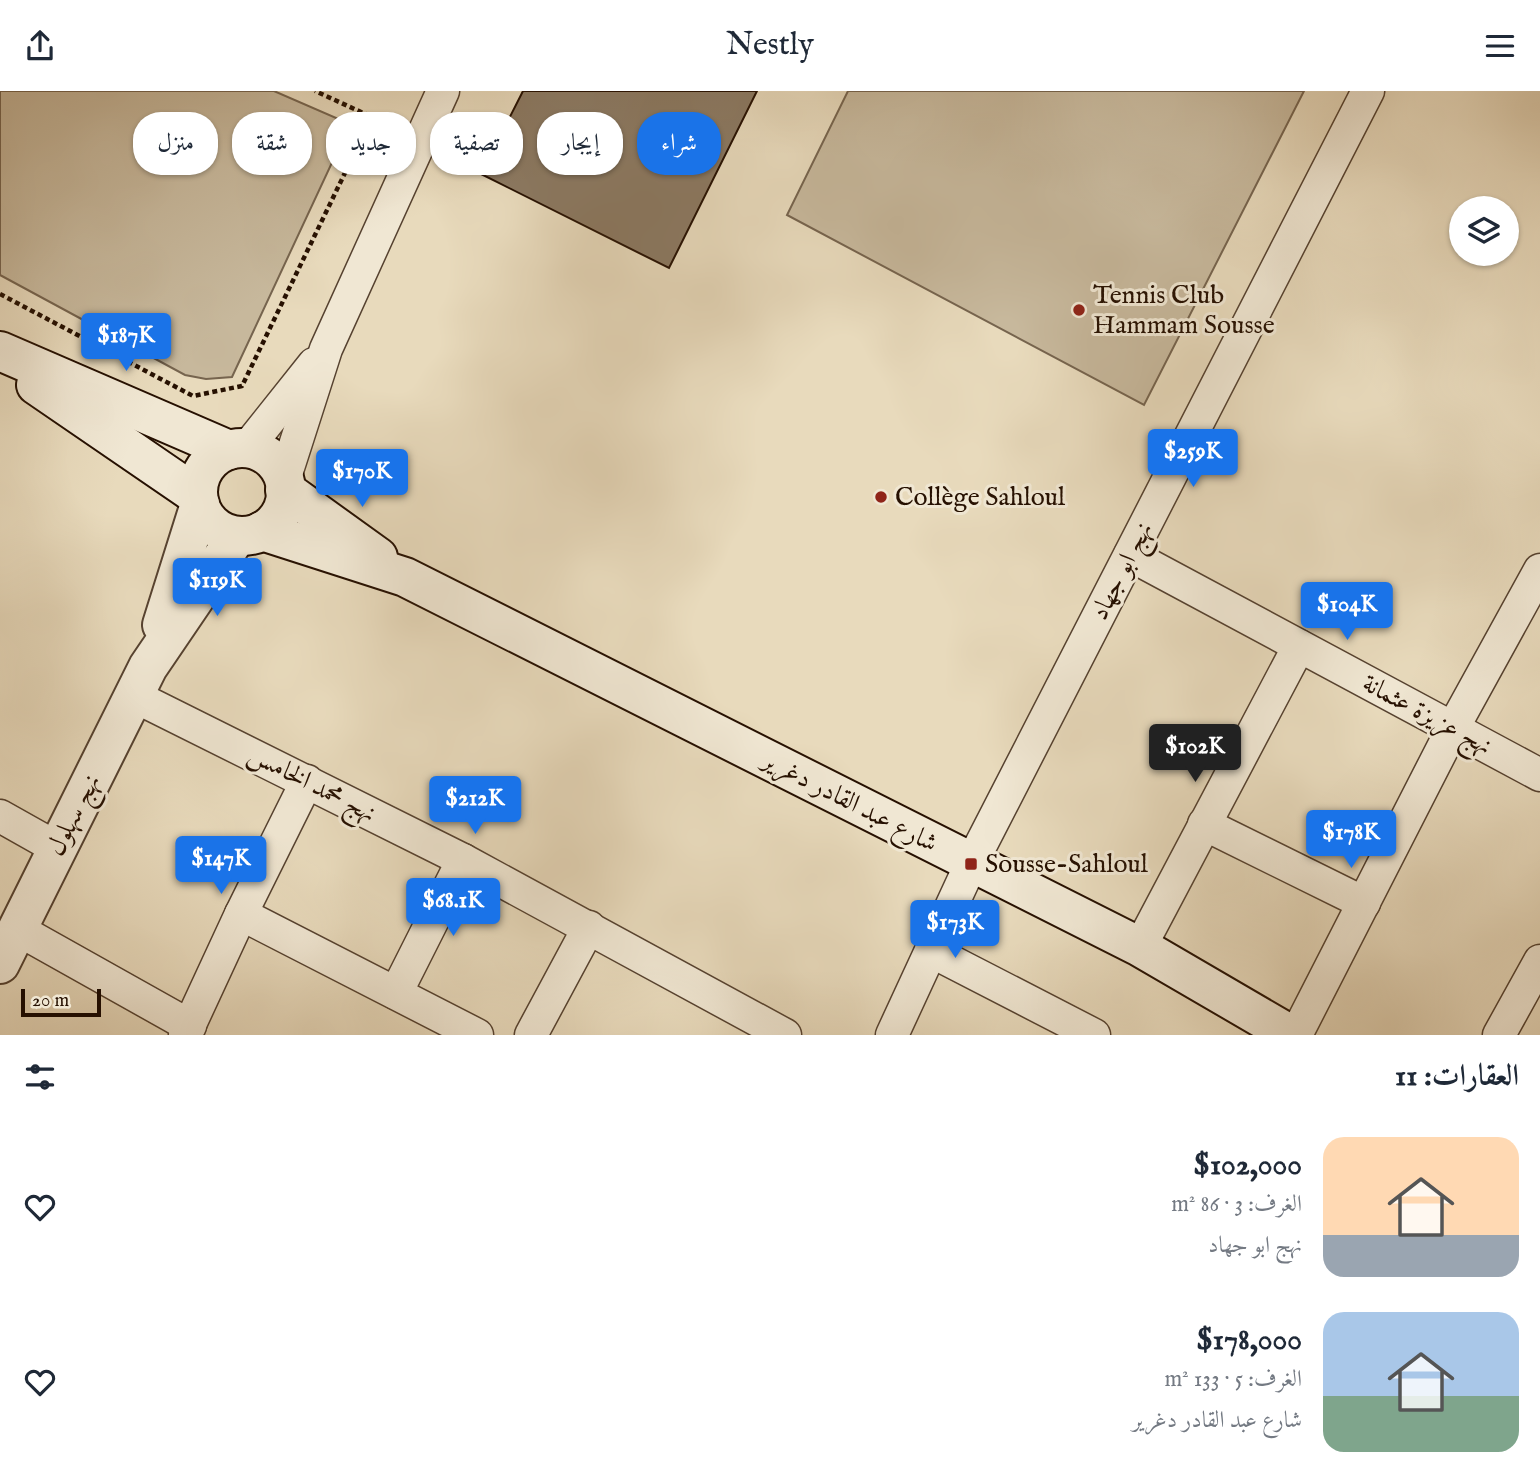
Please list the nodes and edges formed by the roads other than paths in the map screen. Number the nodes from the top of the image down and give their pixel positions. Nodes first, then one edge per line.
1 (443, 91) edge
2 (1368, 91) edge
3 (326, 349) junction
4 (0, 351) edge
5 (0, 360) edge
6 (238, 449) junction
7 (284, 485) junction
8 (199, 500) junction
9 (249, 533) junction
10 (1130, 555) junction
11 (1540, 570) edge
12 (405, 577) junction
13 (1299, 646) junction
14 (141, 681) junction
15 (1452, 728) junction
16 (1540, 775) edge
17 (307, 781) junction
18 (0, 816) edge
19 (1204, 824) junction
20 (57, 848) junction
21 (463, 860) junction
22 (971, 864) junction
23 (1364, 903) junction
24 (241, 914) junction
25 (589, 927) junction
26 (17, 929) junction
27 (1140, 947) junction
28 (931, 951) junction
29 (1540, 961) edge
30 (0, 964) edge
31 (396, 993) junction
32 (1530, 1001) edge
33 (188, 1030) edge
34 (477, 1035) edge
35 (531, 1035) edge
36 (785, 1035) edge
37 (892, 1035) edge
38 (1094, 1035) edge
39 (1293, 1035) edge
40 (1499, 1035) edge

1 - 3 street
2 - 10 street, نهج ابو جهاد
3 - 6 street
3 - 7 street
4 - 6 main road
5 - 8 main road
6 - 7 main road
6 - 8 main road
7 - 9 main road
7 - 12 main road, شارع عبد القادر دغرير
8 - 9 main road
8 - 14 main road, نهج سهلول
9 - 12 main road, شارع عبد القادر دغرير
9 - 14 main road, نهج سهلول
10 - 13 street, نهج عزيزة عثمانة
10 - 22 street, نهج ابو جهاد
11 - 15 street
12 - 22 main road, شارع عبد القادر دغرير
13 - 15 street, نهج عزيزة عثمانة
13 - 19 street
14 - 17 street, نهج محمد الخامس
14 - 20 main road, نهج سهلول
15 - 16 street, نهج عزيزة عثمانة
15 - 23 street
17 - 21 street, نهج محمد الخامس
17 - 24 street
18 - 20 street
19 - 23 street
19 - 27 street
20 - 26 main road, نهج سهلول
21 - 25 street, نهج محمد الخامس
21 - 31 street
22 - 27 main road, شارع عبد القادر دغرير
22 - 28 street, نهج ابو جهاد
23 - 39 street
24 - 31 street
24 - 33 street
25 - 35 street
25 - 36 street, نهج محمد الخامس
26 - 30 main road, نهج سهلول
26 - 33 street
27 - 39 main road, شارع عبد القادر دغرير
28 - 37 street, نهج ابو جهاد
28 - 38 street
29 - 32 street
31 - 34 street
32 - 40 street

